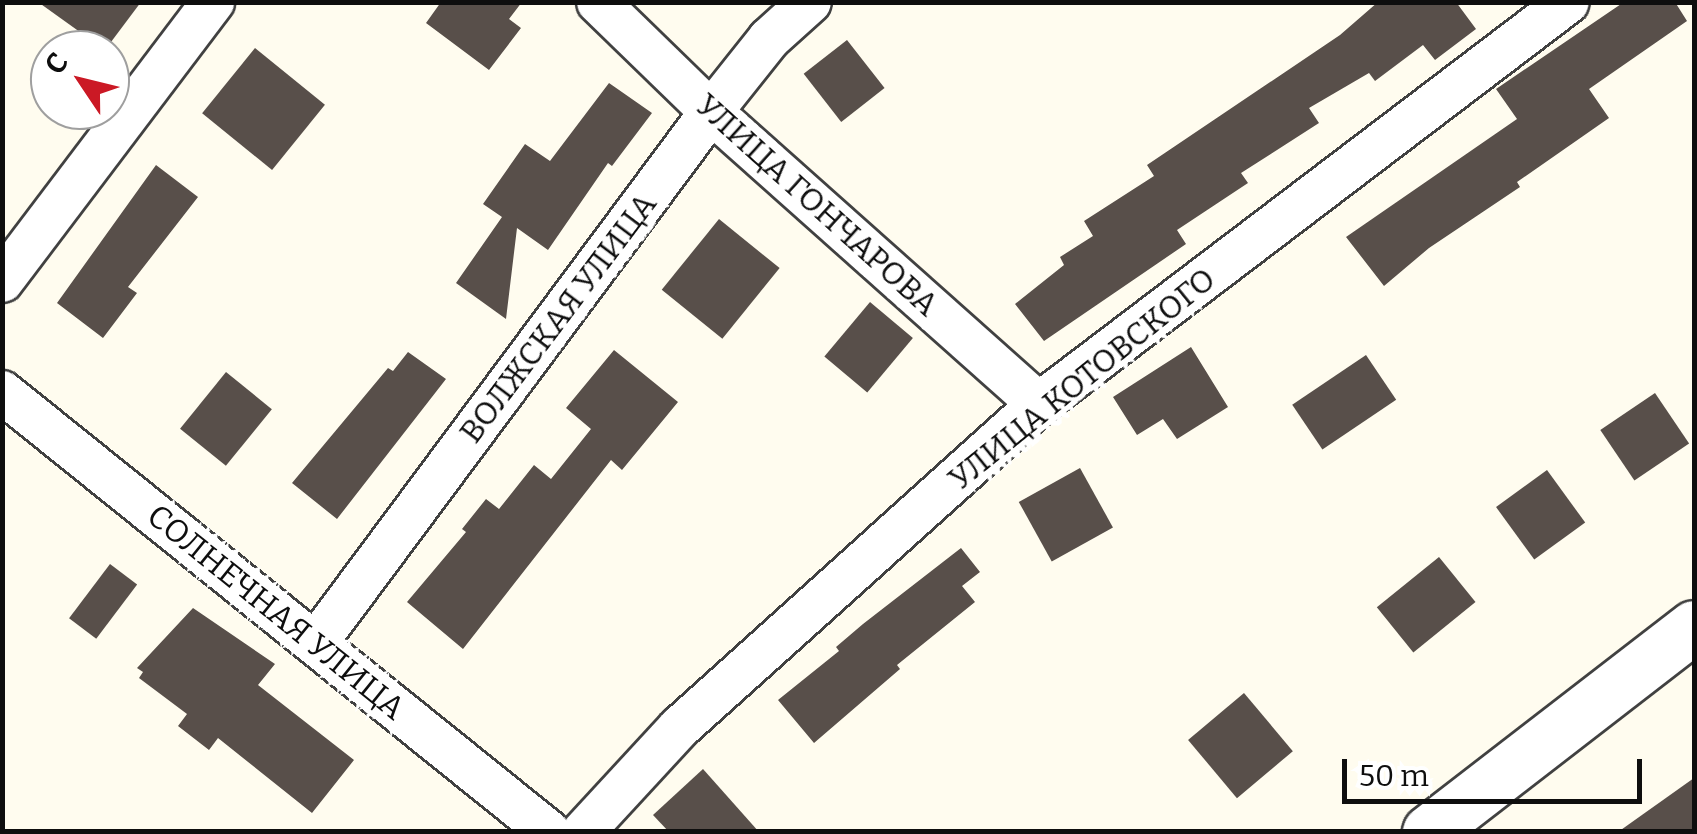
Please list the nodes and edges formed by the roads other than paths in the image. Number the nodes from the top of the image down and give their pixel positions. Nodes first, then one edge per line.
1 (213, 2) edge
2 (598, 2) edge
3 (810, 2) edge
4 (1568, 2) edge
5 (712, 112) junction
6 (2, 281) edge
7 (4, 396) edge
8 (1039, 404) junction
9 (1694, 627) edge
10 (316, 644) junction
11 (549, 832) edge
12 (583, 832) edge
13 (1430, 832) edge

1 - 6 street
2 - 5 street, УЛИЦА ГОНЧАРОВА
3 - 5 street, ВОЛЖСКАЯ УЛИЦА
4 - 8 street, УЛИЦА КОТОВСКОГО
5 - 8 street, УЛИЦА ГОНЧАРОВА
5 - 10 street, ВОЛЖСКАЯ УЛИЦА
7 - 10 street, СОЛНЕЧНАЯ УЛИЦА
8 - 12 street, УЛИЦА КОТОВСКОГО
9 - 13 street
10 - 11 street, СОЛНЕЧНАЯ УЛИЦА

